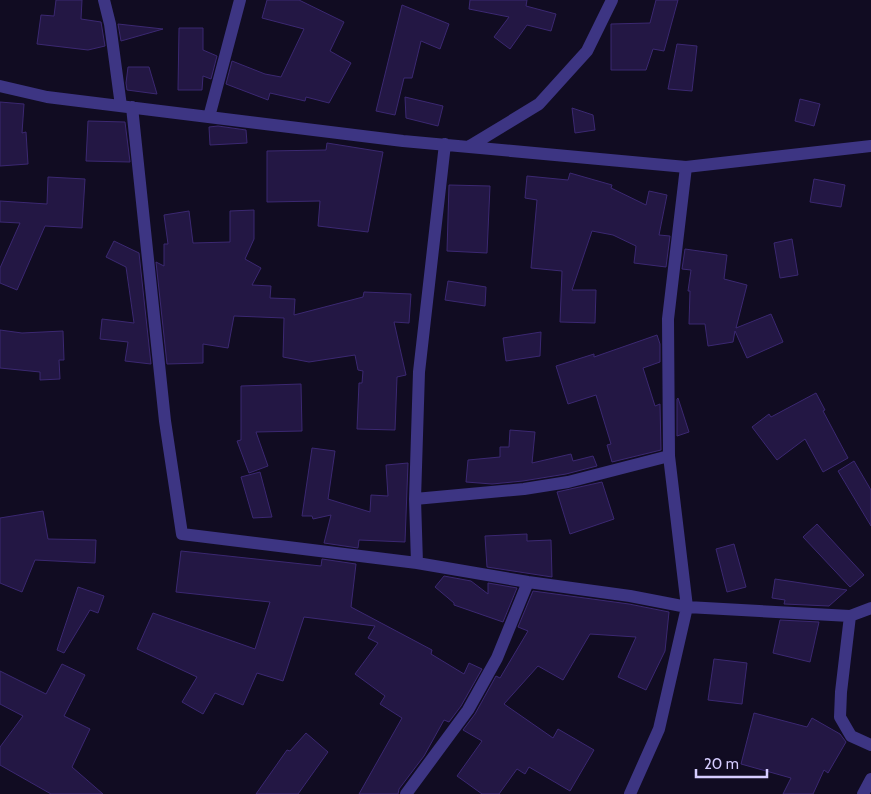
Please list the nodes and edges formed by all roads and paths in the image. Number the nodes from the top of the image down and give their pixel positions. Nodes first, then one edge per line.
1 (104, 0) edge
2 (240, 0) edge
3 (612, 0) edge
4 (0, 86) edge
5 (127, 107) junction
6 (209, 117) junction
7 (445, 144) junction
8 (470, 146) junction
9 (871, 146) edge
10 (686, 167) junction
11 (669, 456) junction
12 (415, 499) junction
13 (418, 563) junction
14 (528, 582) junction
15 (687, 607) junction
16 (871, 608) edge
17 (850, 616) junction
18 (871, 745) edge
19 (871, 779) edge
20 (406, 794) edge
21 (630, 794) edge
22 (863, 794) edge

1 - 5 street
2 - 6 street
3 - 8 street
4 - 5 street
5 - 6 street
5 - 13 street
6 - 7 street
7 - 8 street
7 - 12 street
8 - 10 street
9 - 10 street
10 - 11 street
11 - 12 street
11 - 15 street
12 - 13 street
13 - 14 street
14 - 15 street
14 - 20 street
15 - 17 street
15 - 21 street
16 - 17 street
17 - 18 street
19 - 22 street

